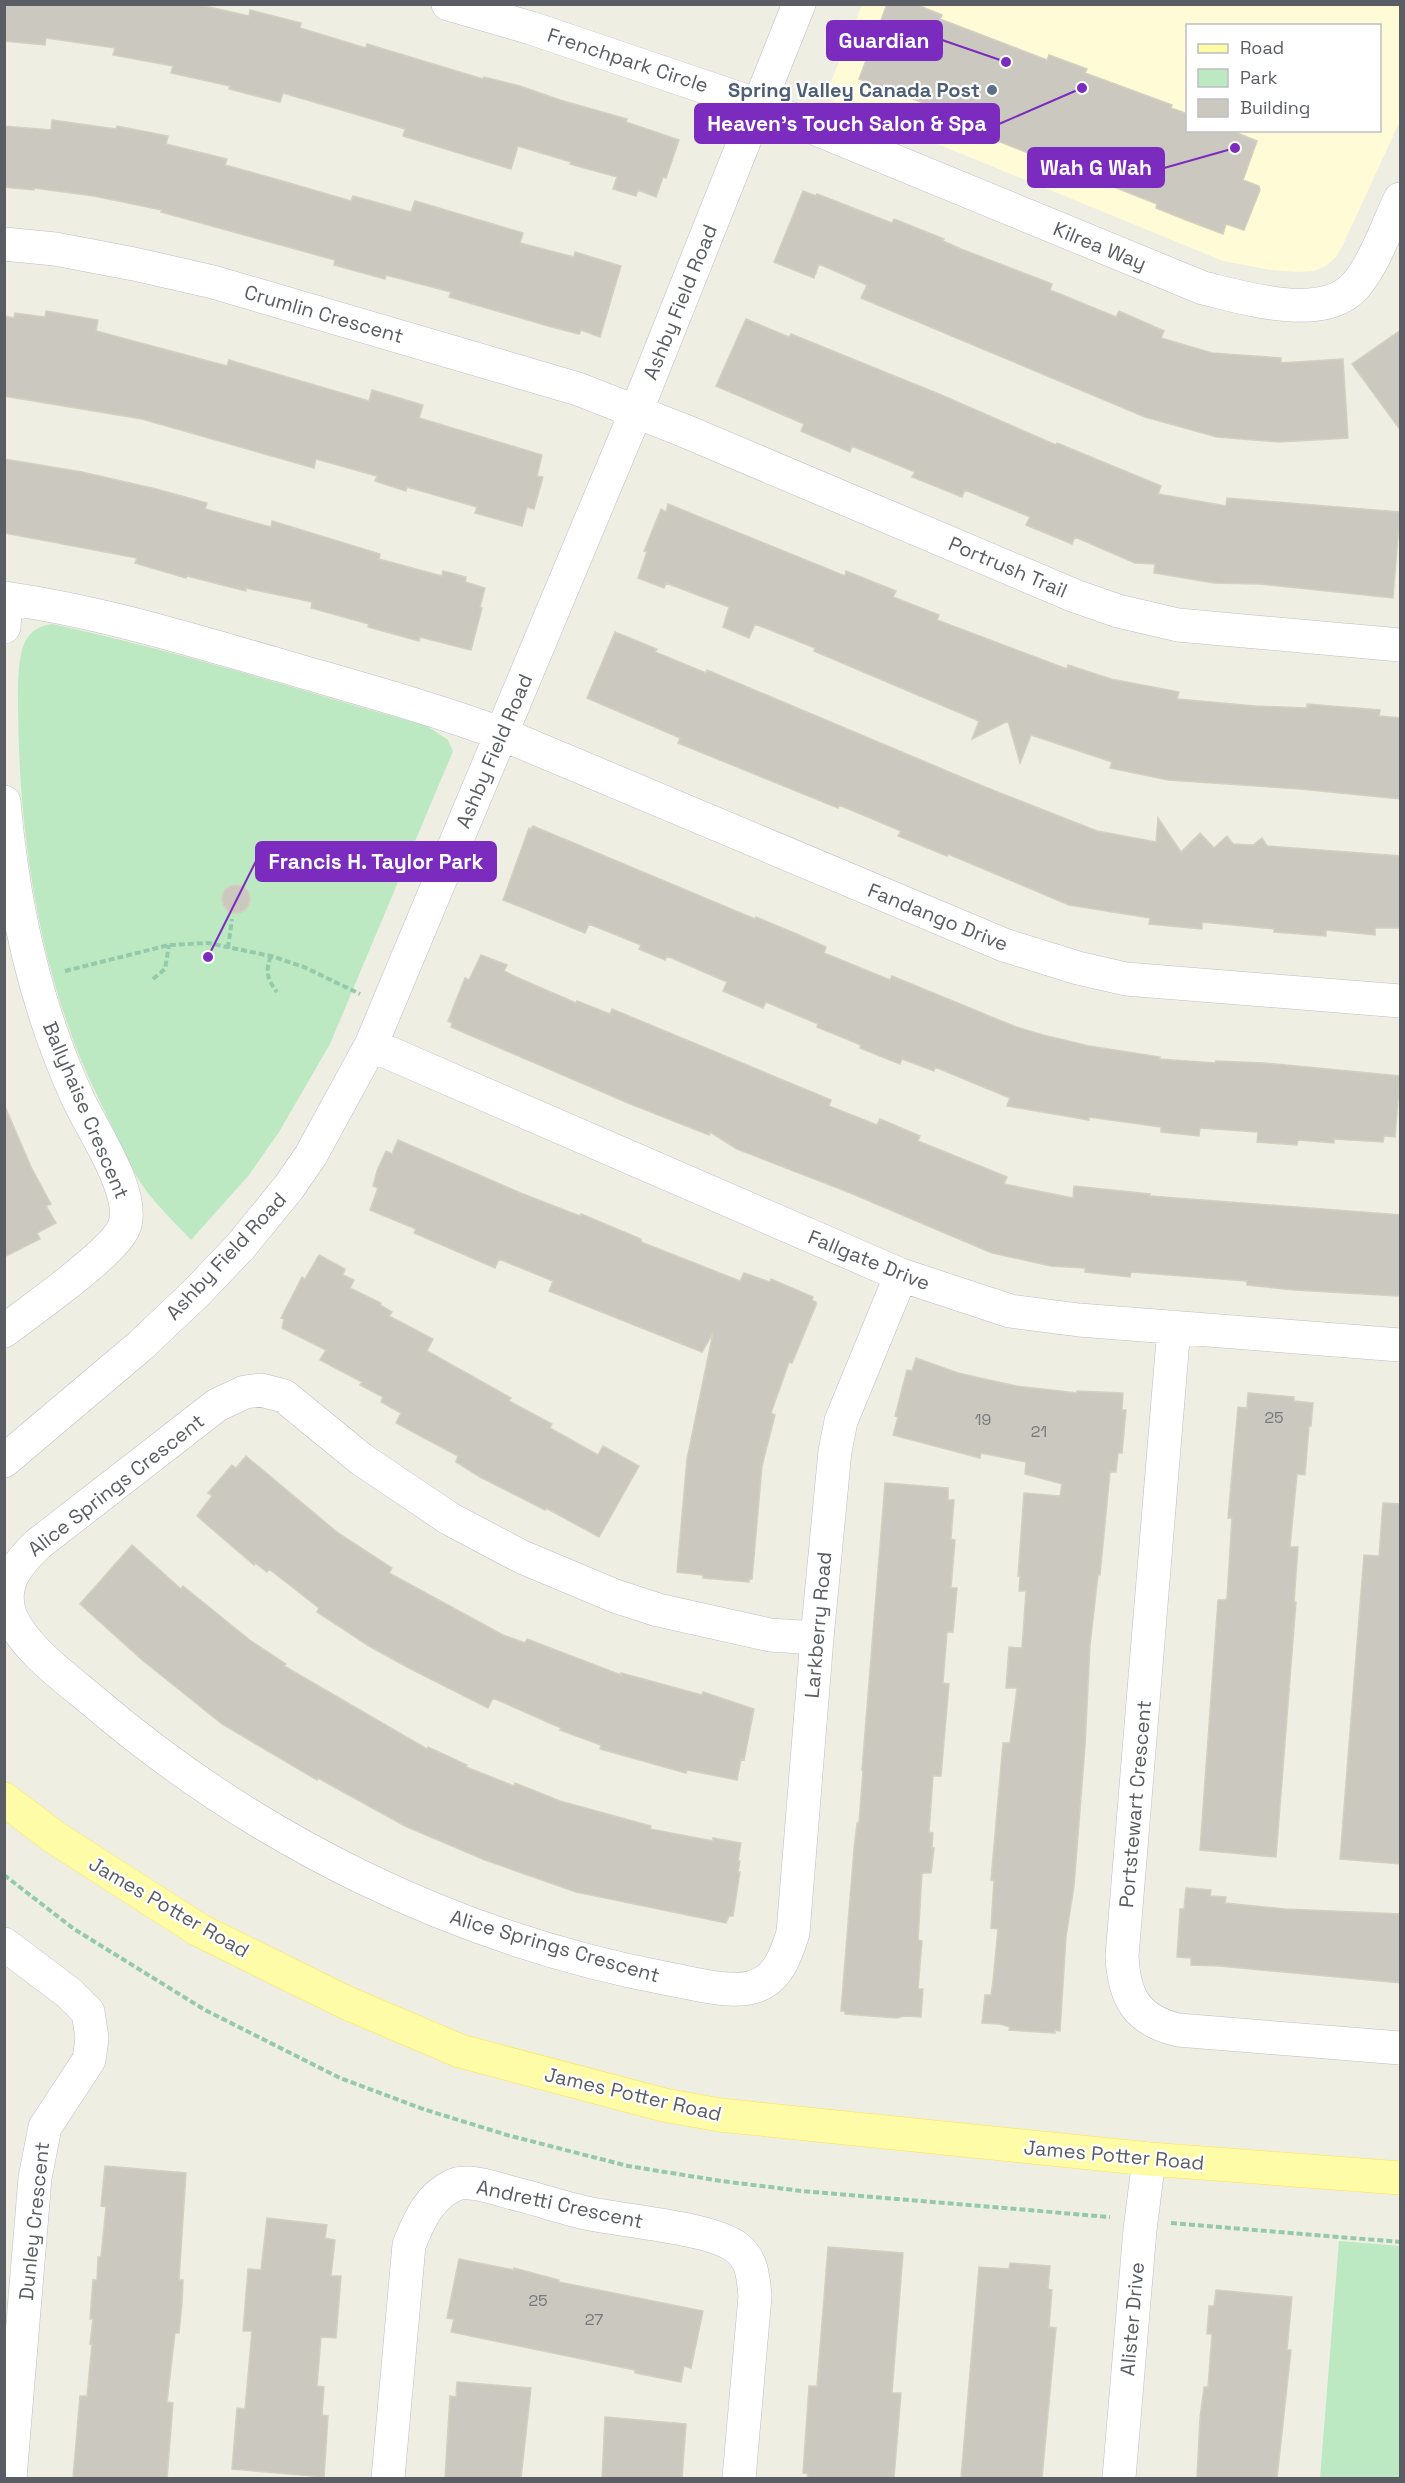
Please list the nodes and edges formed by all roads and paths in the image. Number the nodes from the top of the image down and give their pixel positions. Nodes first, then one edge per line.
1 (448, 4) edge
2 (799, 4) edge
3 (534, 16) edge
4 (758, 105) junction
5 (1401, 199) edge
6 (4, 244) edge
7 (636, 412) junction
8 (5, 608) edge
9 (1401, 645) edge
10 (502, 734) junction
11 (4, 802) edge
12 (232, 919) dead end
13 (169, 945) junction
14 (228, 948) junction
15 (271, 956) junction
16 (56, 974) dead end
17 (153, 979) dead end
18 (277, 992) dead end
19 (362, 994) dead end
20 (1401, 1002) edge
21 (371, 1046) junction
22 (901, 1275) junction
23 (1174, 1327) junction
24 (4, 1331) edge
25 (1401, 1345) edge
26 (4, 1461) edge
27 (817, 1638) junction
28 (4, 1798) edge
29 (4, 1875) edge
30 (4, 1944) edge
31 (767, 1980) joint
32 (1401, 2048) edge
33 (1149, 2159) junction
34 (1401, 2178) edge
35 (1090, 2215) dead end
36 (1193, 2225) dead end
37 (1401, 2242) edge
38 (10, 2478) edge
39 (388, 2478) edge
40 (739, 2478) edge
41 (1119, 2478) edge

1 - 3 street, Frenchpark Circle
2 - 4 street, Ashby Field Road
3 - 4 street, Frenchpark Circle
4 - 5 street, Kilrea Way
4 - 7 street, Ashby Field Road
6 - 7 street, Crumlin Crescent
7 - 9 street, Portrush Trail
7 - 10 street, Ashby Field Road
8 - 10 street
10 - 20 street, Fandango Drive
10 - 21 street, Ashby Field Road
11 - 24 street, Ballyhaise Crescent
12 - 14 path
13 - 14 path
13 - 16 path
13 - 17 path
14 - 15 path
15 - 18 path
15 - 19 path
21 - 22 street, Fallgate Drive
21 - 26 street, Ashby Field Road
22 - 23 street, Fallgate Drive
22 - 27 street, Larkberry Road
23 - 25 street, Fallgate Drive
23 - 32 street, Portstewart Crescent
27 - 31 street, Larkberry Road
27 - 31 street, Alice Springs Crescent
28 - 33 main road, James Potter Road
29 - 35 path
30 - 38 street, Dunley Crescent
33 - 34 main road, James Potter Road
33 - 41 street, Alister Drive
36 - 37 path
39 - 40 street, Andretti Crescent

